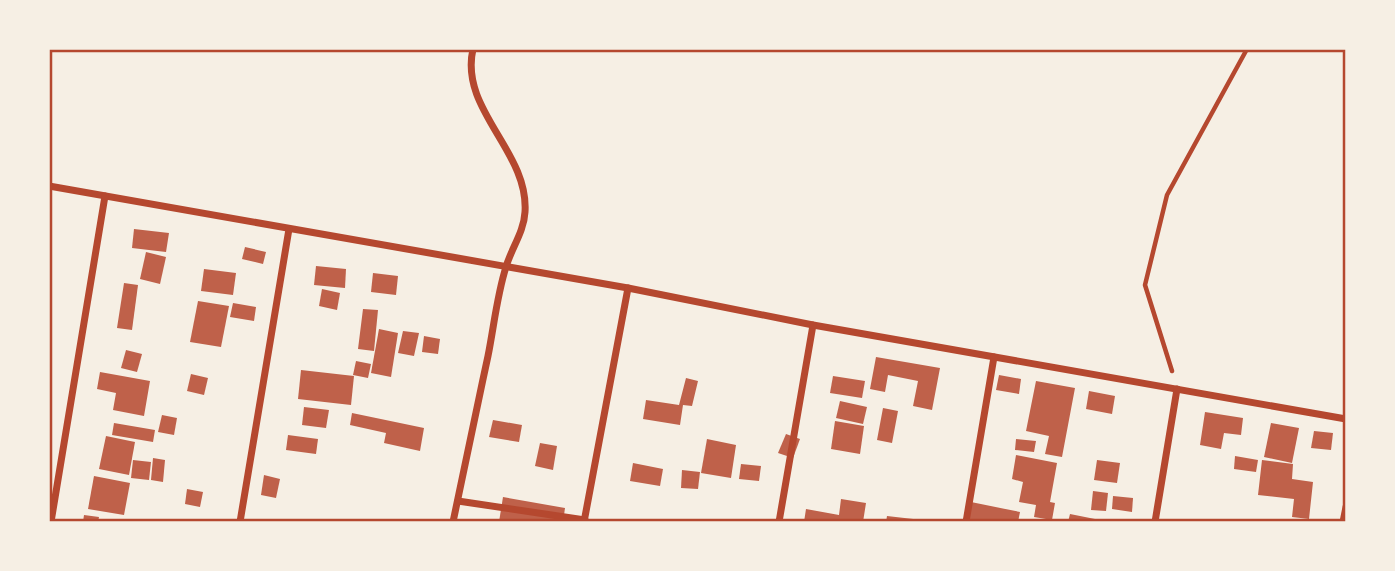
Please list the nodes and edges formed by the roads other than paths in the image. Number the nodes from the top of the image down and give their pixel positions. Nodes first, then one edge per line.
1 (473, 49) edge
2 (49, 186) edge
3 (105, 196) junction
4 (289, 229) junction
5 (506, 267) junction
6 (628, 288) junction
7 (813, 326) junction
8 (994, 357) junction
9 (1178, 389) junction
10 (1346, 419) edge
11 (458, 501) junction
12 (1346, 507) edge
13 (584, 521) edge
14 (50, 522) edge
15 (240, 522) edge
16 (453, 522) edge
17 (779, 522) edge
18 (966, 522) edge
19 (1155, 522) edge
20 (1343, 522) edge

1 - 5 street
2 - 3 street
3 - 4 street
3 - 14 street
4 - 5 street
4 - 15 street
5 - 6 street
5 - 11 street
6 - 7 street
6 - 13 street
7 - 8 street
7 - 17 street
8 - 9 street
8 - 18 street
9 - 10 street
9 - 19 street
11 - 13 street
11 - 16 street
12 - 20 street

